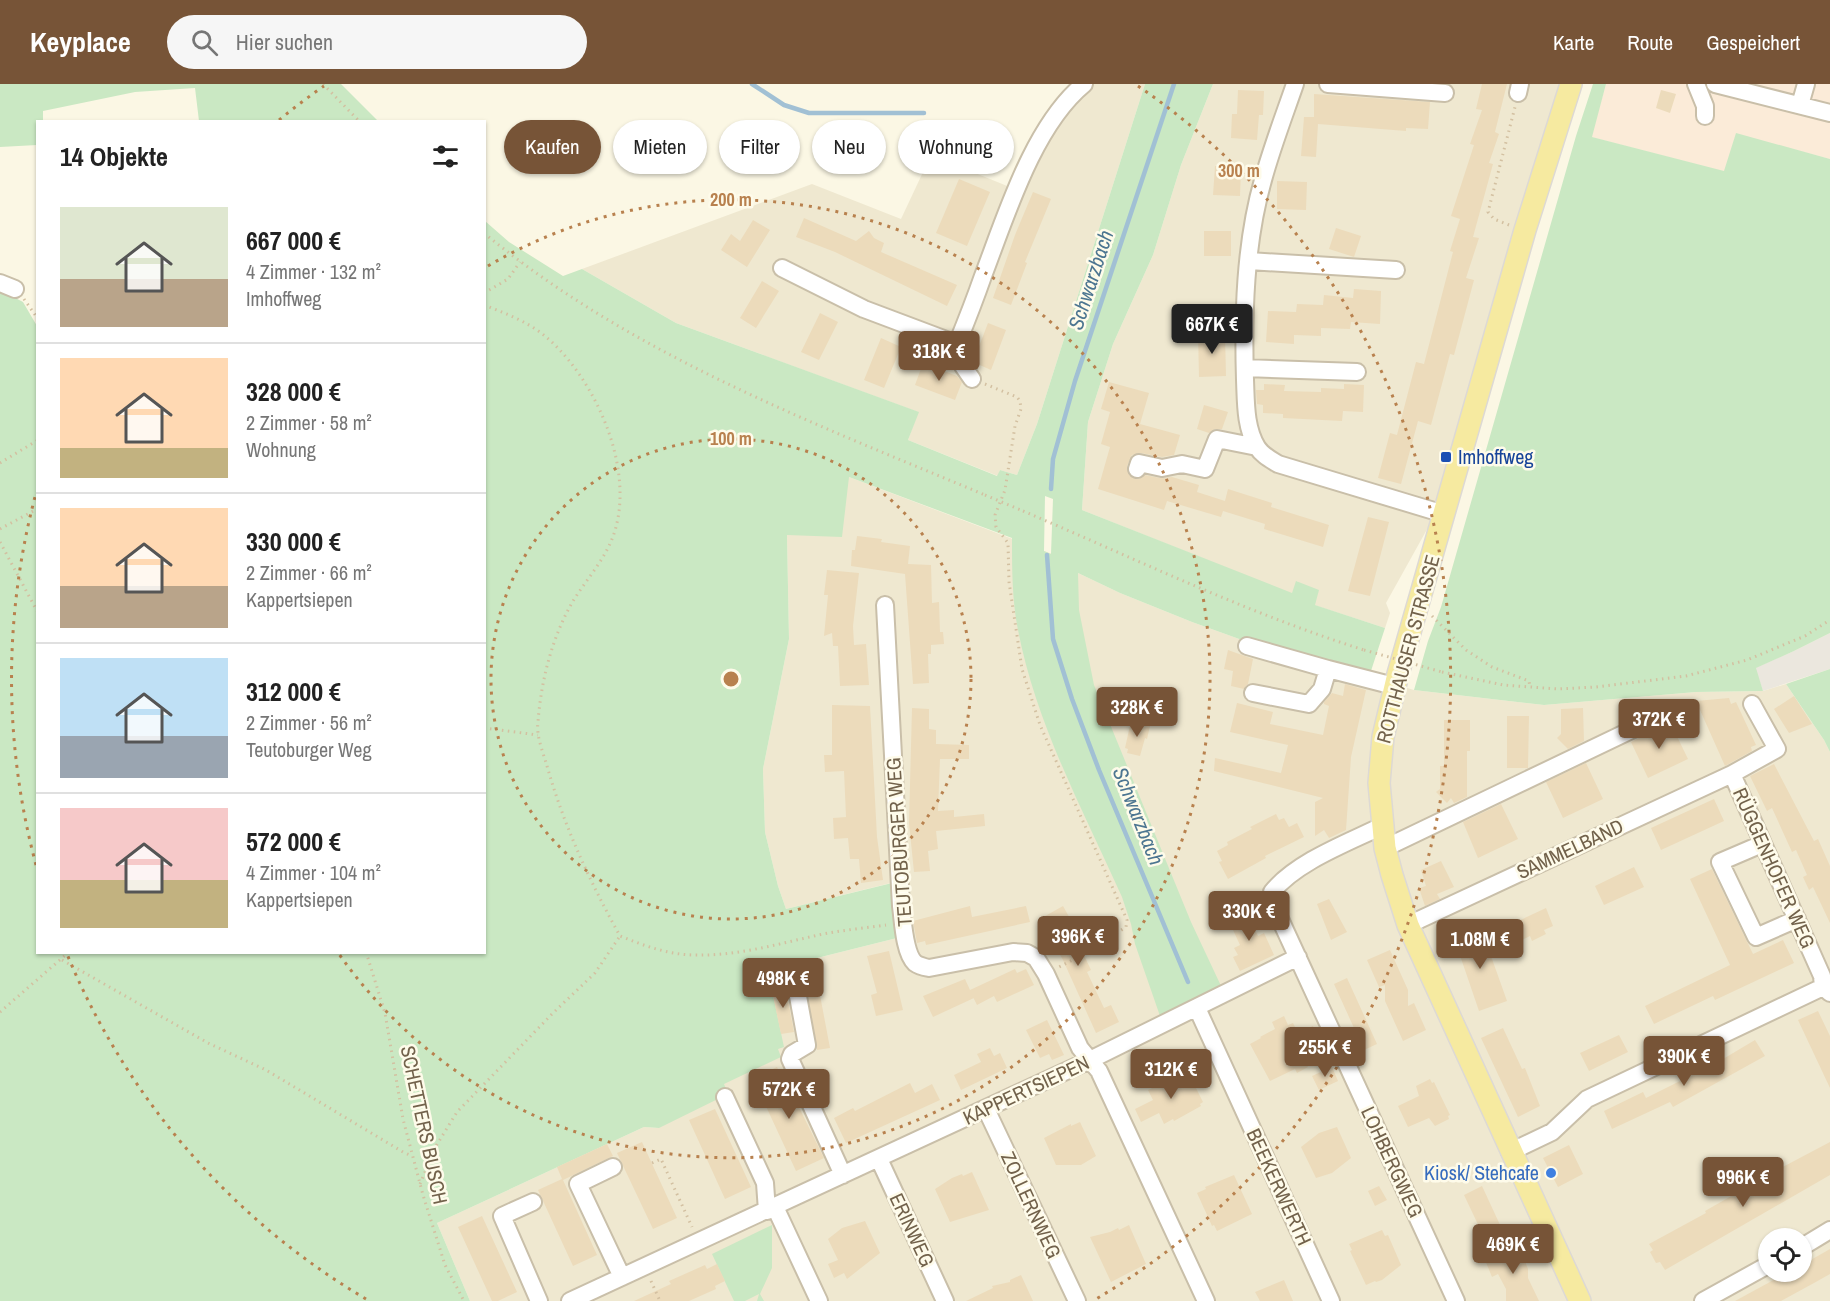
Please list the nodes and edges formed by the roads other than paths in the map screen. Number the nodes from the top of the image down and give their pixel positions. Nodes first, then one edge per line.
1 (1084, 84) edge
2 (1295, 84) edge
3 (1328, 84) edge
4 (1571, 84) edge
5 (1696, 84) edge
6 (1715, 84) edge
7 (1806, 84) edge
8 (1445, 93) dead end
9 (1800, 105) junction
10 (1830, 113) edge
11 (1704, 116) dead end
12 (1249, 261) junction
13 (782, 268) dead end
14 (1396, 270) dead end
15 (957, 344) junction
16 (1245, 368) junction
17 (1357, 372) dead end
18 (972, 379) road end
19 (1257, 447) junction
20 (1137, 469) dead end
21 (1444, 514) junction
22 (885, 605) dead end
23 (1247, 646) dead end
24 (1328, 669) junction
25 (1394, 686) junction
26 (1253, 693) dead end
27 (1752, 704) dead end
28 (1646, 723) dead end
29 (1732, 774) junction
30 (1382, 826) junction
31 (1762, 844) junction
32 (1384, 848) junction
33 (1797, 919) junction
34 (1408, 925) junction
35 (1298, 957) junction
36 (795, 980) dead end
37 (1827, 990) edge
38 (1197, 1008) junction
39 (1090, 1060) junction
40 (725, 1097) dead end
41 (986, 1109) junction
42 (1510, 1152) junction
43 (879, 1159) junction
44 (613, 1167) dead end
45 (843, 1175) junction
46 (532, 1202) dead end
47 (771, 1209) junction
48 (1830, 1230) edge
49 (1812, 1241) edge
50 (1758, 1271) edge
51 (622, 1277) junction
52 (539, 1301) edge
53 (570, 1301) edge
54 (819, 1301) edge
55 (945, 1301) edge
56 (1077, 1301) edge
57 (1206, 1301) edge
58 (1331, 1301) edge
59 (1456, 1301) edge
60 (1580, 1301) edge
61 (1703, 1301) edge

1 - 15 street
2 - 12 street
3 - 8 street
4 - 21 main road, ROTTHAUSER STRASSE
5 - 11 street
6 - 9 street
7 - 9 street
9 - 10 street
12 - 14 street
12 - 16 street
13 - 15 street
15 - 18 street
16 - 17 street
16 - 19 street
19 - 20 street
19 - 21 street
21 - 25 main road, ROTTHAUSER STRASSE
22 - 39 street, TEUTOBURGER WEG
23 - 24 street
24 - 25 street
24 - 26 street
25 - 30 main road, ROTTHAUSER STRASSE
27 - 29 street, SAMMELBAND
28 - 32 street
29 - 31 street, RÜGGENHOFER WEG
29 - 34 street, SAMMELBAND
30 - 32 main road, ROTTHAUSER STRASSE
30 - 35 street
31 - 33 street, RÜGGENHOFER WEG
31 - 33 street
32 - 34 main road, ROTTHAUSER STRASSE
33 - 37 street, RÜGGENHOFER WEG
34 - 42 main road, ROTTHAUSER STRASSE
35 - 38 street, KAPPERTSIEPEN
35 - 59 street, LOHBERGWEG
36 - 45 street
37 - 42 street
38 - 39 street, KAPPERTSIEPEN
38 - 58 street, BEEKERWERTH
39 - 41 street, KAPPERTSIEPEN
39 - 57 street, TEUTOBURGER WEG
40 - 47 street
41 - 43 street, KAPPERTSIEPEN
41 - 56 street, ZOLLERNWEG
42 - 60 main road, ROTTHAUSER STRASSE
43 - 45 street, KAPPERTSIEPEN
43 - 55 street, ERINWEG
44 - 51 street
45 - 47 street, KAPPERTSIEPEN
46 - 52 street
47 - 51 street, KAPPERTSIEPEN
47 - 54 street
48 - 49 street
50 - 61 street
51 - 53 street, KAPPERTSIEPEN

